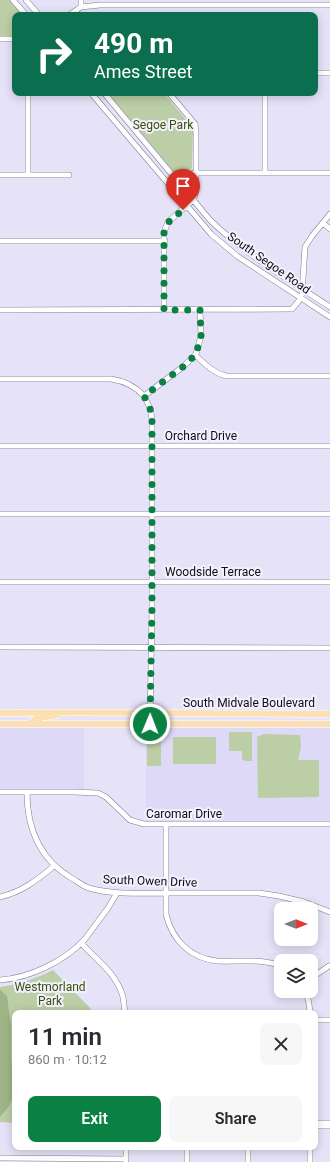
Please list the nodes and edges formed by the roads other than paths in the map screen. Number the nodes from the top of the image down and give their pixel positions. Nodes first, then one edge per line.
1 (13, 0) edge
2 (26, 0) edge
3 (81, 0) edge
4 (330, 5) edge
5 (81, 6) junction
6 (23, 12) edge
7 (36, 12) edge
8 (73, 12) edge
9 (0, 39) edge
10 (12, 39) edge
11 (330, 73) edge
12 (318, 74) edge
13 (28, 96) edge
14 (94, 96) edge
15 (106, 96) edge
16 (171, 96) edge
17 (265, 96) edge
18 (196, 173) junction
19 (266, 173) junction
20 (330, 173) edge
21 (0, 175) edge
22 (28, 175) junction
23 (69, 175) dead end
24 (177, 181) junction
25 (171, 187) junction
26 (193, 200) junction
27 (187, 206) junction
28 (330, 214) edge
29 (323, 224) junction
30 (330, 229) edge
31 (0, 241) edge
32 (165, 241) junction
33 (302, 293) junction
34 (330, 306) edge
35 (0, 310) edge
36 (164, 310) junction
37 (200, 310) junction
38 (330, 317) edge
39 (195, 355) junction
40 (330, 376) edge
41 (0, 379) edge
42 (144, 396) junction
43 (0, 446) edge
44 (152, 446) junction
45 (330, 446) edge
46 (0, 514) edge
47 (152, 514) junction
48 (330, 514) edge
49 (0, 582) edge
50 (152, 582) junction
51 (330, 582) edge
52 (0, 647) edge
53 (151, 647) junction
54 (330, 648) edge
55 (72, 712) junction
56 (0, 713) edge
57 (150, 714) junction
58 (330, 714) edge
59 (30, 723) junction
60 (0, 724) edge
61 (150, 724) junction
62 (330, 724) edge
63 (0, 792) edge
64 (27, 792) junction
65 (330, 824) edge
66 (166, 825) junction
67 (54, 866) junction
68 (117, 892) junction
69 (166, 892) junction
70 (0, 897) edge
71 (330, 912) edge
72 (81, 943) junction
73 (274, 964) edge
74 (329, 966) dead end
75 (318, 973) edge
76 (0, 980) edge
77 (308, 998) edge
78 (125, 1010) edge
79 (310, 1010) edge
80 (318, 1020) edge
81 (330, 1020) edge
82 (318, 1123) edge
83 (330, 1123) edge
84 (318, 1126) edge
85 (330, 1126) edge
86 (187, 1150) edge
87 (248, 1150) edge
88 (310, 1150) edge
89 (0, 1158) edge
90 (126, 1160) edge
91 (187, 1162) edge
92 (248, 1162) edge
93 (310, 1162) edge

1 - 6 street
2 - 7 street
3 - 5 street
4 - 5 street
5 - 8 street
9 - 10 street
11 - 12 street
13 - 22 street
14 - 25 street, South Segoe Road
15 - 24 street, South Segoe Road
16 - 18 street
17 - 19 street
18 - 19 street
18 - 24 street
18 - 26 street
19 - 20 street
21 - 22 street
22 - 23 street
24 - 25 street
24 - 26 street, South Segoe Road
25 - 27 street, South Segoe Road
26 - 27 street
26 - 33 street, South Segoe Road
27 - 32 street
27 - 33 street, South Segoe Road
28 - 29 street
29 - 30 street
29 - 33 street
31 - 32 street
32 - 36 street
33 - 34 street, South Segoe Road
33 - 37 street
33 - 38 street, South Segoe Road
35 - 36 street
36 - 37 street
37 - 39 street
39 - 40 street
39 - 42 street
41 - 42 street
42 - 44 street
43 - 44 street, Orchard Drive
44 - 45 street, Orchard Drive
44 - 47 street
46 - 47 street
47 - 48 street
47 - 50 street
49 - 50 street, Woodside Terrace
50 - 51 street, Woodside Terrace
50 - 53 street
52 - 53 street
53 - 54 street
53 - 57 street
55 - 56 main road, South Midvale Boulevard
55 - 57 main road, South Midvale Boulevard
55 - 59 main road
57 - 58 main road, South Midvale Boulevard
57 - 61 street
59 - 60 main road, South Midvale Boulevard
59 - 61 main road, South Midvale Boulevard
61 - 62 main road, South Midvale Boulevard
63 - 64 street, Caromar Drive
64 - 66 street, Caromar Drive
64 - 67 street, South Owen Drive
65 - 66 street, Caromar Drive
66 - 69 street
67 - 68 street, South Owen Drive
67 - 70 street
68 - 69 street, South Owen Drive
68 - 72 street
69 - 71 street, South Owen Drive
69 - 73 street
72 - 76 street
72 - 78 street
74 - 75 street
77 - 79 street
80 - 81 street
82 - 83 street
84 - 85 street
86 - 91 street
87 - 92 street
88 - 93 street
89 - 90 street

